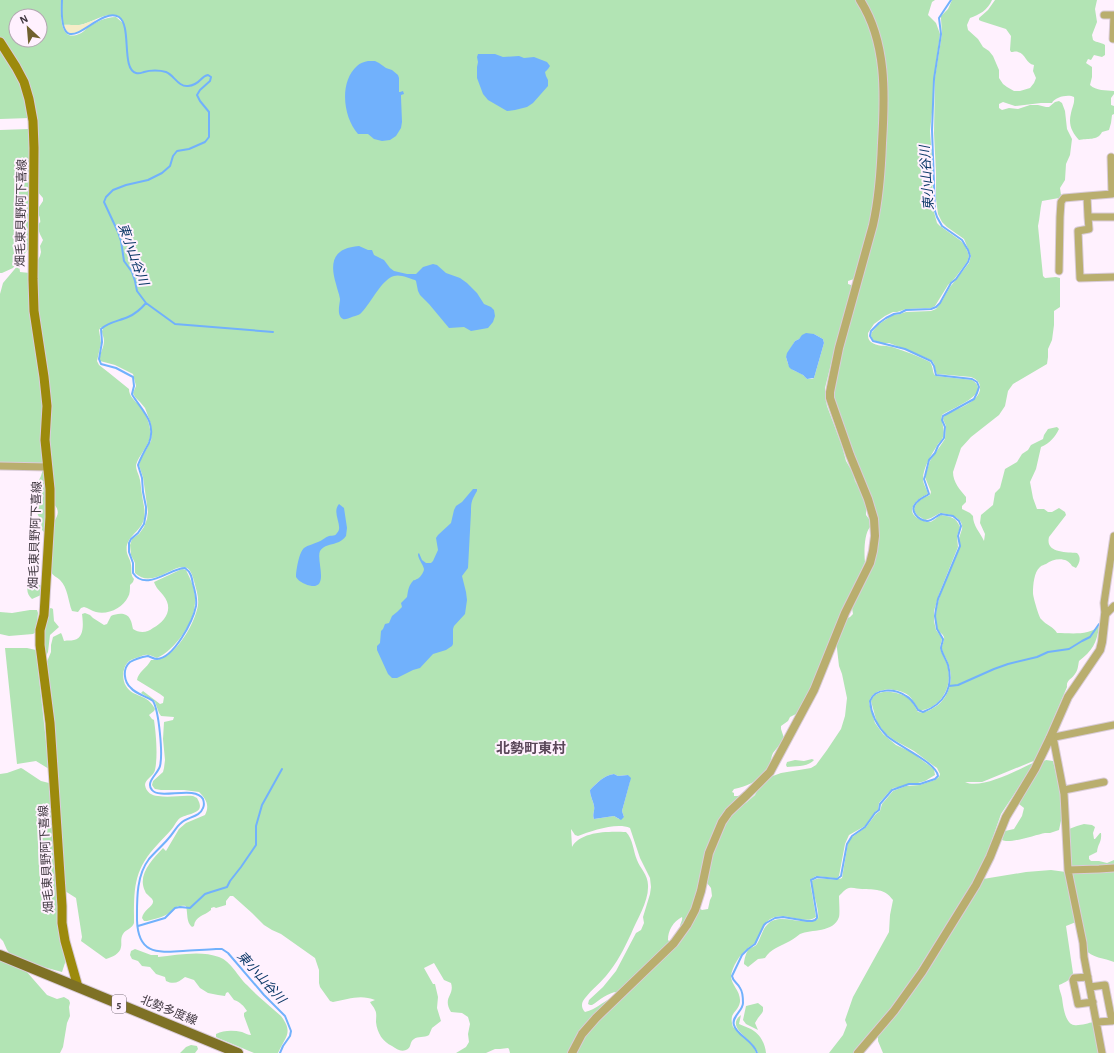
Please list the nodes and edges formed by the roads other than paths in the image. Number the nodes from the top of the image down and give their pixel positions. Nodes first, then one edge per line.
1 (860, 0) edge
2 (1104, 15) dead end
3 (1114, 15) edge
4 (1113, 39) dead end
5 (0, 42) edge
6 (1111, 157) dead end
7 (1087, 196) junction
8 (1088, 217) junction
9 (1114, 217) edge
10 (1059, 271) dead end
11 (1114, 278) edge
12 (0, 466) edge
13 (48, 467) junction
14 (1114, 536) edge
15 (1114, 606) edge
16 (1105, 615) junction
17 (1114, 725) edge
18 (1051, 738) junction
19 (1104, 782) dead end
20 (1064, 790) junction
21 (1114, 868) edge
22 (1068, 870) junction
23 (0, 955) edge
24 (1088, 977) junction
25 (78, 987) junction
26 (1090, 987) junction
27 (1093, 1002) junction
28 (1097, 1022) junction
29 (238, 1053) edge
30 (572, 1053) edge
31 (858, 1053) edge
32 (1102, 1053) edge

1 - 30 street
2 - 3 street
3 - 4 street
5 - 13 main road, 畑毛東貝野阿下喜線
6 - 7 street
7 - 8 street
7 - 10 street
8 - 9 street
8 - 11 street
12 - 13 street
13 - 25 main road, 畑毛東貝野阿下喜線
14 - 16 street
15 - 16 street
16 - 18 street
17 - 18 street
18 - 20 street
18 - 31 street
19 - 20 street
20 - 22 street
21 - 22 street
22 - 24 street
23 - 25 main road, 北勢多度線 / 5
24 - 26 street
24 - 27 street
25 - 29 main road, 北勢多度線 / 5
26 - 27 street
26 - 28 street
27 - 28 street
28 - 32 street

